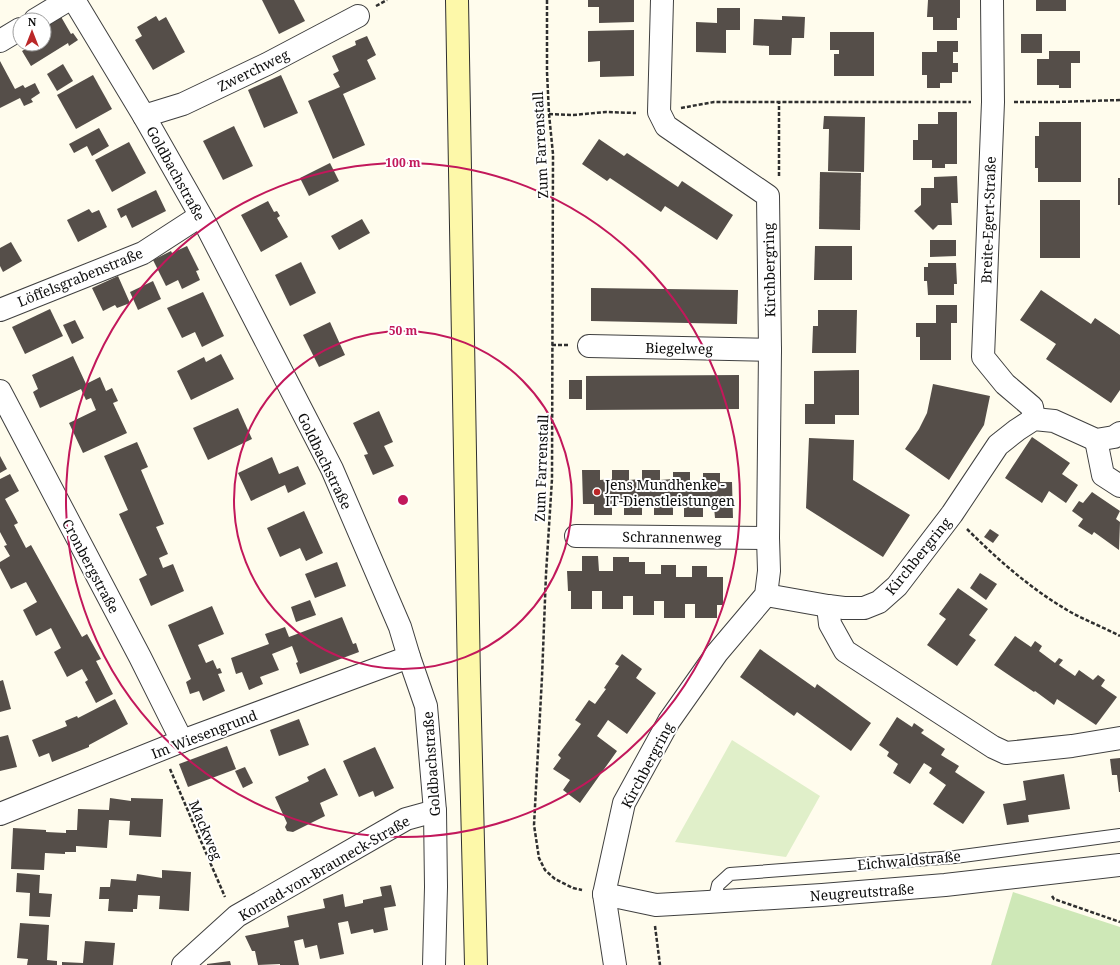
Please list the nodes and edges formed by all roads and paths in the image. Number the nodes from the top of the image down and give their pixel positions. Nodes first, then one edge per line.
1 (68, 0) edge
2 (74, 0) edge
3 (457, 0) edge
4 (548, 0) edge
5 (662, 0) edge
6 (992, 0) edge
7 (48, 12) edge
8 (358, 16) dead end
9 (12, 34) edge
10 (0, 41) edge
11 (1120, 100) edge
12 (779, 102) junction
13 (993, 102) junction
14 (659, 112) junction
15 (549, 114) junction
16 (144, 116) junction
17 (768, 196) junction
18 (200, 216) junction
19 (0, 310) edge
20 (589, 346) dead end
21 (770, 350) junction
22 (0, 391) edge
23 (1034, 419) junction
24 (1120, 433) edge
25 (1096, 440) junction
26 (1120, 486) edge
27 (952, 514) junction
28 (576, 536) dead end
29 (768, 538) junction
30 (766, 595) junction
31 (828, 606) junction
32 (1120, 636) edge
33 (409, 657) junction
34 (1120, 738) edge
35 (182, 741) junction
36 (161, 750) junction
37 (435, 811) junction
38 (0, 814) edge
39 (1120, 835) edge
40 (1120, 865) edge
41 (1039, 875) junction
42 (604, 894) junction
43 (714, 902) junction
44 (652, 904) junction
45 (237, 916) junction
46 (1120, 922) edge
47 (183, 965) edge
48 (434, 965) edge
49 (476, 965) edge
50 (615, 965) edge
51 (660, 965) edge

1 - 7 street
2 - 16 street, Goldbachstraße
3 - 49 main road
4 - 15 path, Zum Farrenstall
5 - 14 street
6 - 13 street, Breite-Egert-Straße
8 - 16 street, Zwerchweg
9 - 10 street
11 - 13 path
12 - 13 path
12 - 14 path
12 - 17 path
13 - 23 street, Breite-Egert-Straße
14 - 15 path
14 - 17 street
15 - 42 path, Zum Farrenstall
16 - 18 street, Goldbachstraße
17 - 21 street, Kirchbergring
18 - 19 street, Löffelsgrabenstraße
18 - 33 street, Goldbachstraße
20 - 21 street, Biegelweg
21 - 29 street, Kirchbergring
22 - 35 street, Cronbergstraße
23 - 25 street
23 - 27 street, Kirchbergring
24 - 25 street
25 - 26 street
27 - 31 street, Kirchbergring
27 - 32 path
28 - 29 street, Schrannenweg
29 - 30 street, Kirchbergring
30 - 31 street, Kirchbergring
30 - 42 street, Kirchbergring
31 - 34 street
33 - 35 street, Im Wiesengrund
33 - 37 street, Goldbachstraße
35 - 36 street, Im Wiesengrund
36 - 38 street, Im Wiesengrund
36 - 45 path, Mackweg
37 - 45 street, Konrad-von-Brauneck-Straße
37 - 48 street, Goldbachstraße
39 - 43 lane, Eichwaldstraße
40 - 41 street, Neugreutstraße
41 - 43 street, Neugreutstraße
41 - 46 path
42 - 44 street, Neugreutstraße
42 - 50 street, Kirchbergring
43 - 44 street, Neugreutstraße
44 - 51 path
45 - 47 street, Konrad-von-Brauneck-Straße

